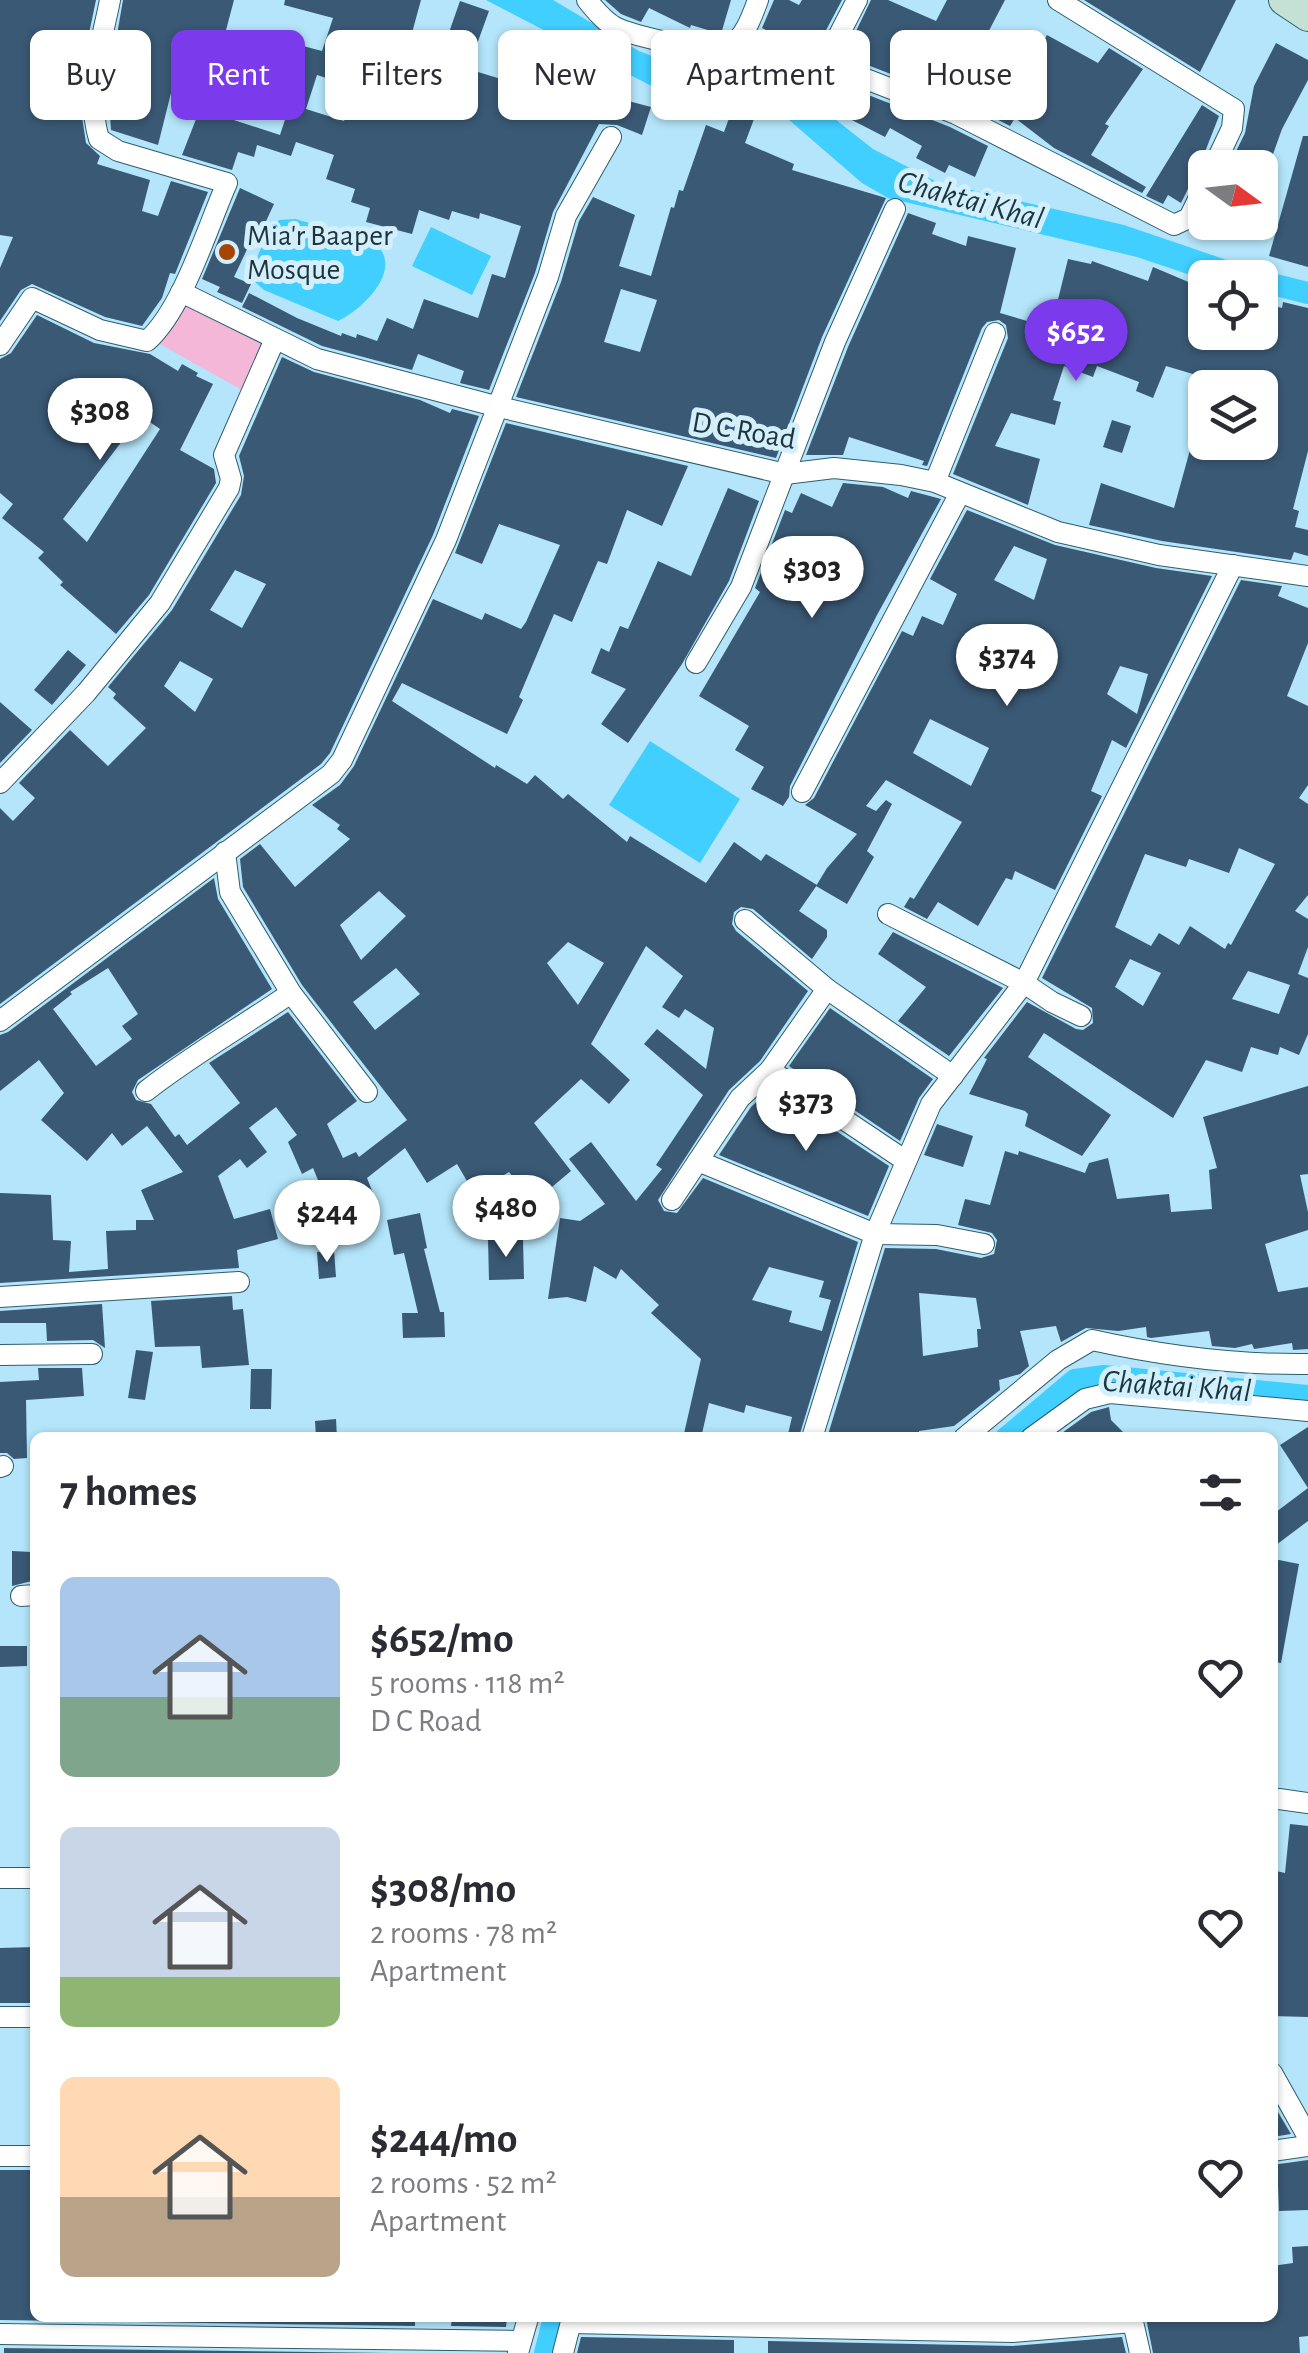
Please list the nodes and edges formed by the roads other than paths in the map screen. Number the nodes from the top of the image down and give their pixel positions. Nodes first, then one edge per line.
1 (110, 0) edge
2 (587, 0) edge
3 (758, 0) edge
4 (857, 0) edge
5 (1058, 0) edge
6 (1284, 0) edge
7 (1308, 16) edge
8 (611, 136) dead end
9 (1222, 150) edge
10 (895, 209) dead end
11 (1188, 219) edge
12 (181, 292) junction
13 (995, 333) dead end
14 (275, 339) junction
15 (0, 345) edge
16 (499, 407) junction
17 (785, 474) junction
18 (934, 482) junction
19 (960, 493) junction
20 (1233, 566) junction
21 (1308, 576) edge
22 (696, 663) dead end
23 (0, 784) edge
24 (802, 792) dead end
25 (225, 852) junction
26 (888, 914) dead end
27 (745, 920) dead end
28 (1024, 982) junction
29 (827, 989) junction
30 (291, 992) junction
31 (1081, 1016) dead end
32 (0, 1021) edge
33 (770, 1070) junction
34 (953, 1076) junction
35 (146, 1091) dead end
36 (367, 1092) dead end
37 (698, 1161) junction
38 (906, 1162) junction
39 (672, 1200) dead end
40 (875, 1234) junction
41 (984, 1244) dead end
42 (239, 1282) dead end
43 (0, 1297) edge
44 (92, 1354) dead end
45 (0, 1355) edge
46 (1308, 1364) edge
47 (1308, 1410) edge
48 (814, 1432) edge
49 (971, 1432) edge
50 (1040, 1432) edge
51 (1280, 1799) dead end
52 (1308, 1803) edge
53 (0, 1878) edge
54 (30, 1878) edge
55 (0, 2017) edge
56 (30, 2017) edge
57 (1278, 2084) edge
58 (1308, 2136) edge
59 (1308, 2146) edge
60 (1278, 2150) edge
61 (0, 2156) edge
62 (30, 2156) edge
63 (527, 2322) edge
64 (571, 2322) edge
65 (646, 2322) edge
66 (1112, 2322) edge
67 (1132, 2322) edge
68 (0, 2334) edge
69 (519, 2347) edge
70 (563, 2353) edge
71 (1140, 2353) edge

1 - 12 street
2 - 3 street
4 - 11 street
5 - 9 street
6 - 7 main road
8 - 16 street
10 - 17 street
12 - 14 street, D C Road
12 - 15 street
13 - 18 street
14 - 16 street, D C Road
14 - 23 street
16 - 17 street, D C Road
16 - 25 street
17 - 18 street, D C Road
17 - 22 street
18 - 19 street, D C Road
19 - 20 street, D C Road
19 - 24 street
20 - 21 street, D C Road
20 - 28 street
25 - 30 street
25 - 32 street
26 - 28 street
27 - 29 street
28 - 31 street
28 - 34 street
29 - 33 street
29 - 34 street
30 - 35 street
30 - 36 street
33 - 37 street
33 - 38 street
34 - 38 street
37 - 39 street
37 - 40 street
38 - 40 street
40 - 41 street
40 - 48 street
42 - 43 street
44 - 45 street
46 - 49 street
47 - 50 street
51 - 52 street
53 - 54 street
55 - 56 street
57 - 58 street
59 - 60 street
61 - 62 street
63 - 69 street
64 - 70 street
65 - 66 street
67 - 71 street
68 - 69 street

